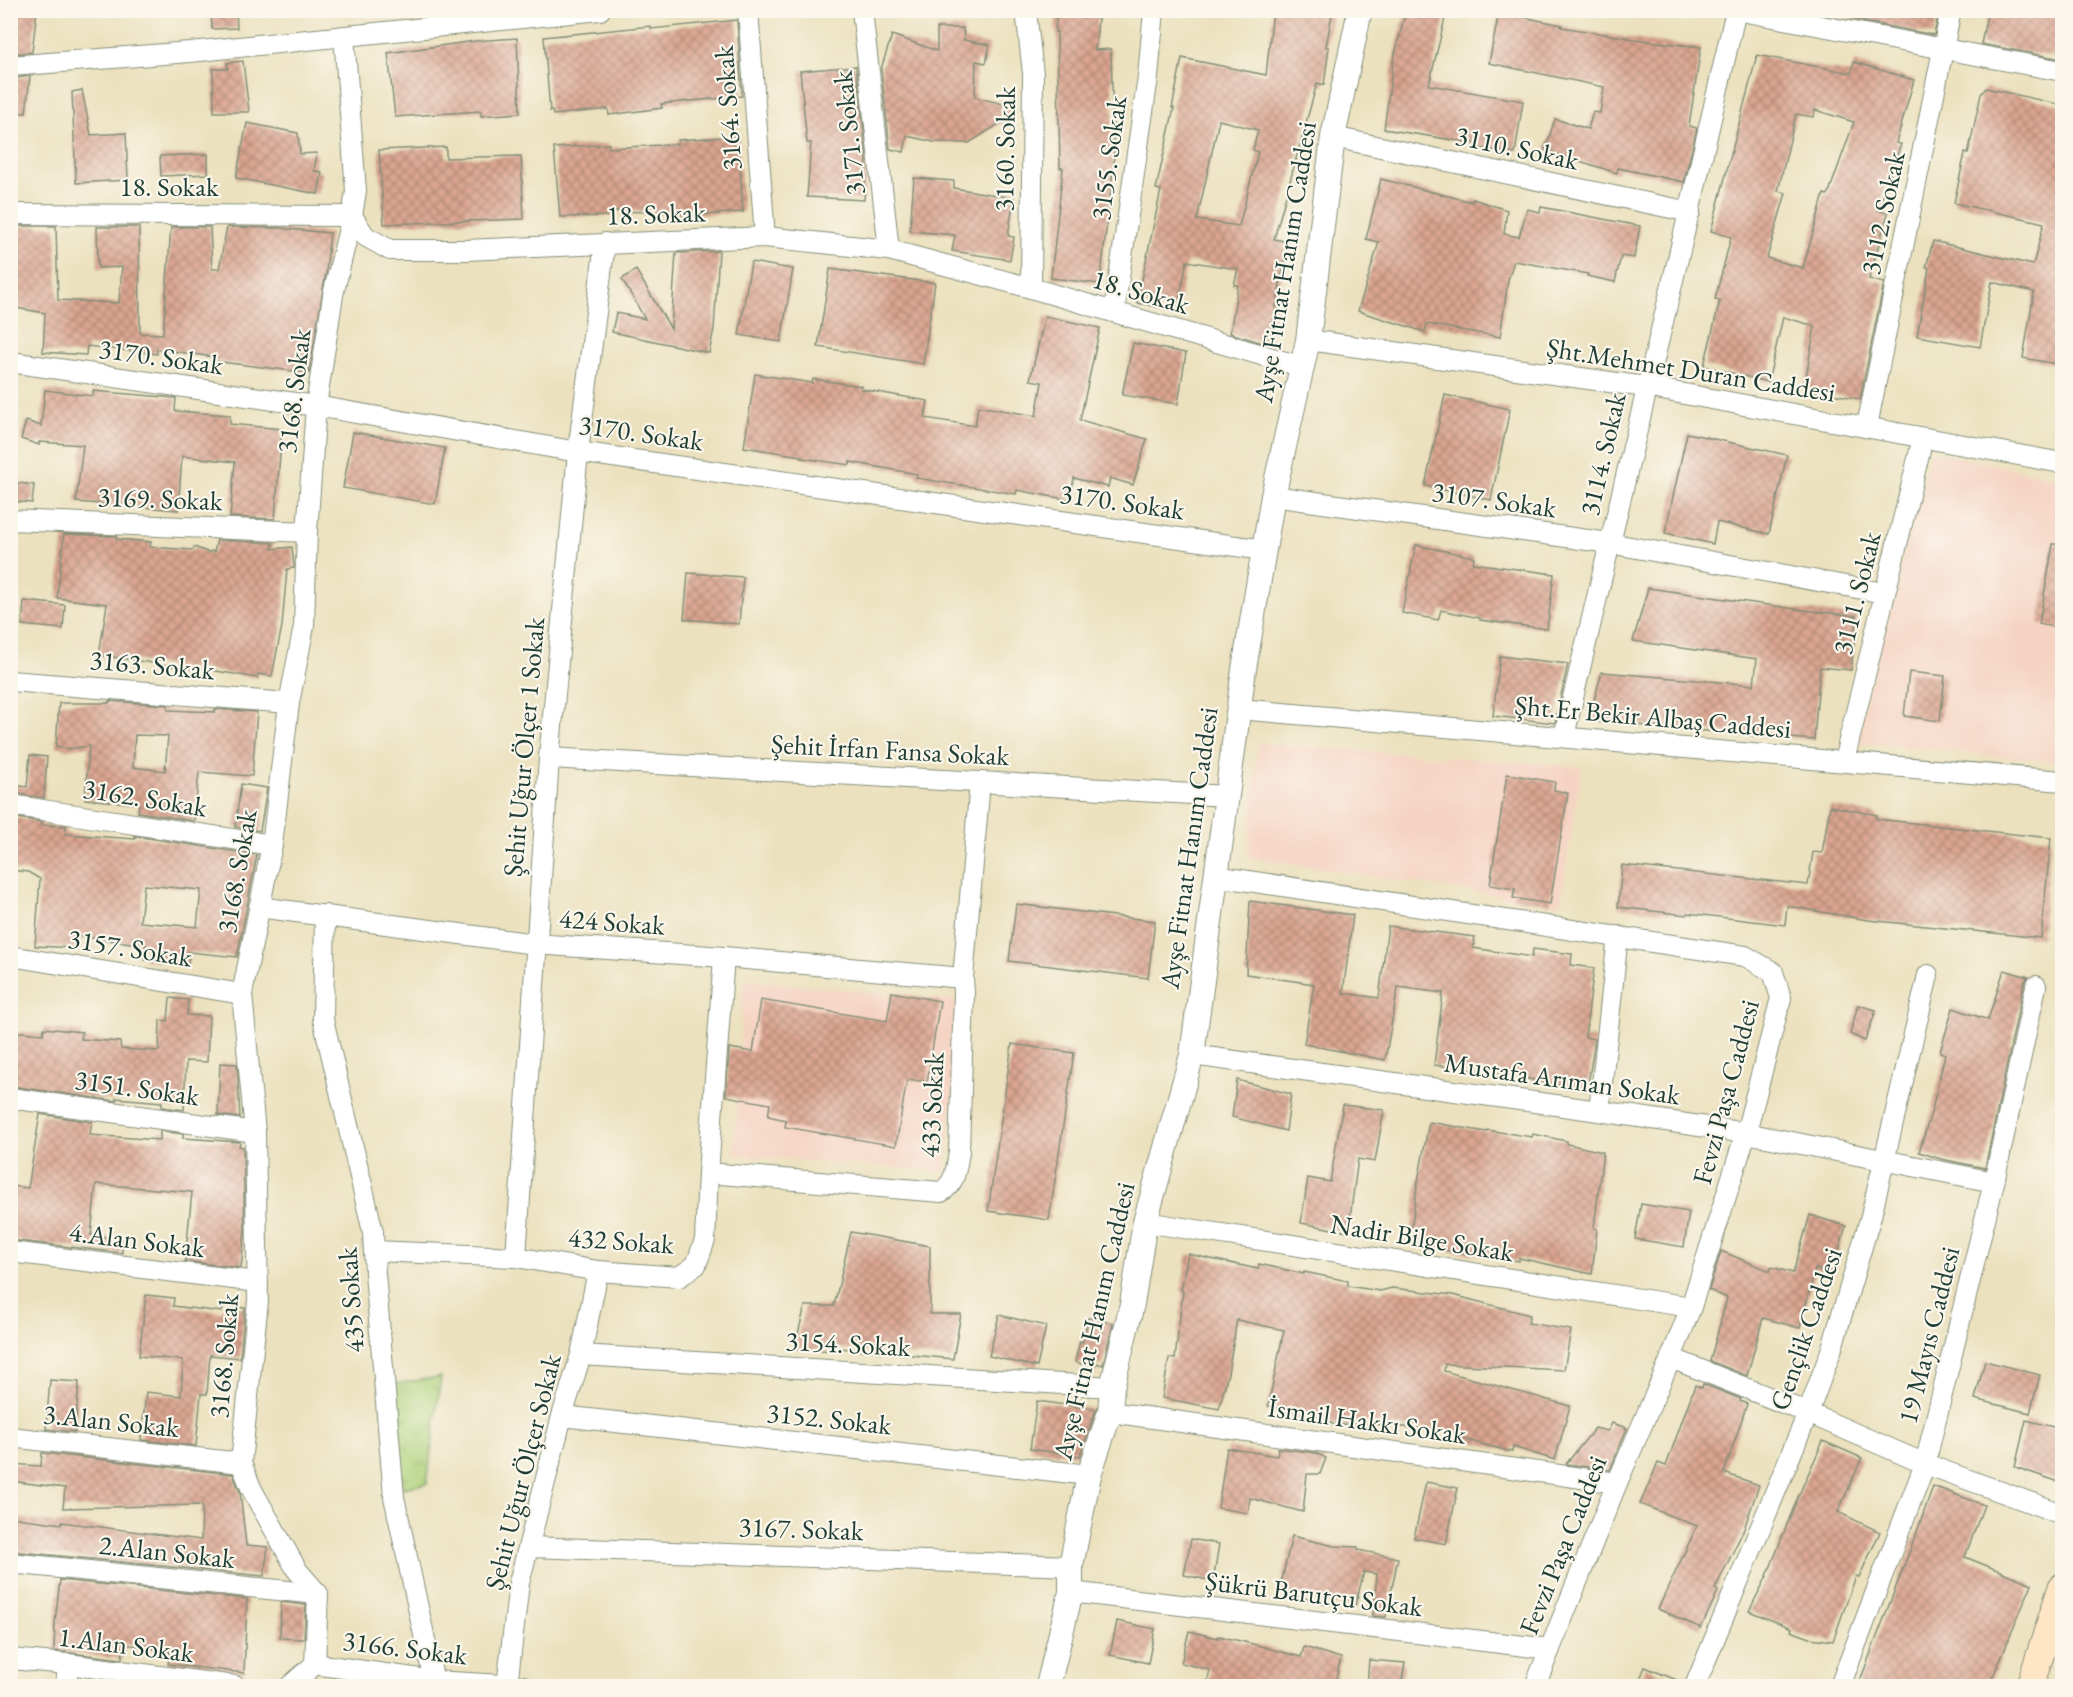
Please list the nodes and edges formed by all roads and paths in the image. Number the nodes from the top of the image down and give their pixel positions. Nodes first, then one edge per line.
1 (600, 10) edge
2 (748, 10) edge
3 (862, 10) edge
4 (1026, 10) edge
5 (1154, 10) edge
6 (1360, 10) edge
7 (1736, 10) edge
8 (1951, 10) edge
9 (344, 36) junction
10 (1944, 50) junction
11 (10, 66) edge
12 (2062, 71) edge
13 (1333, 137) junction
14 (1690, 212) junction
15 (10, 213) edge
16 (352, 216) junction
17 (765, 237) junction
18 (605, 243) junction
19 (889, 250) junction
20 (1031, 288) junction
21 (1114, 312) junction
22 (1308, 340) junction
23 (10, 363) edge
24 (1303, 367) junction
25 (1646, 387) junction
26 (316, 406) junction
27 (1867, 426) junction
28 (1923, 438) junction
29 (578, 452) junction
30 (2062, 463) edge
31 (1273, 496) junction
32 (10, 520) edge
33 (307, 532) junction
34 (1610, 543) junction
35 (1264, 550) junction
36 (1884, 593) junction
37 (10, 681) edge
38 (289, 703) junction
39 (1238, 709) junction
40 (1564, 736) junction
41 (549, 758) junction
42 (1844, 761) junction
43 (2062, 781) edge
44 (980, 782) junction
45 (1228, 796) junction
46 (10, 805) edge
47 (272, 845) junction
48 (1215, 876) junction
49 (259, 907) junction
50 (325, 915) junction
51 (1618, 936) junction
52 (535, 944) junction
53 (10, 956) edge
54 (724, 957) junction
55 (1928, 975) dead end
56 (963, 978) junction
57 (2036, 986) dead end
58 (242, 994) junction
59 (1192, 1055) junction
60 (10, 1098) edge
61 (1599, 1111) junction
62 (255, 1132) junction
63 (1746, 1133) junction
64 (1884, 1160) junction
65 (708, 1173) junction
66 (1994, 1182) junction
67 (1145, 1222) junction
68 (10, 1251) edge
69 (374, 1251) junction
70 (516, 1257) junction
71 (598, 1271) junction
72 (258, 1282) junction
73 (1691, 1307) junction
74 (581, 1355) junction
75 (1671, 1359) junction
76 (1112, 1387) junction
77 (1110, 1412) junction
78 (1808, 1413) junction
79 (562, 1416) junction
80 (10, 1437) edge
81 (241, 1463) junction
82 (1925, 1464) junction
83 (1089, 1475) junction
84 (1617, 1483) junction
85 (2062, 1514) edge
86 (529, 1546) junction
87 (10, 1563) edge
88 (1071, 1566) junction
89 (2062, 1587) edge
90 (1071, 1592) junction
91 (318, 1594) junction
92 (1550, 1649) junction
93 (10, 1659) edge
94 (68, 1664) junction
95 (315, 1664) junction
96 (434, 1682) junction
97 (66, 1686) edge
98 (235, 1686) edge
99 (290, 1686) edge
100 (512, 1686) edge
101 (1048, 1686) edge
102 (1535, 1686) edge
103 (1695, 1686) edge
104 (1840, 1686) edge
105 (2030, 1686) edge

1 - 9 street
2 - 17 street, 3164. Sokak
3 - 19 street, 3171. Sokak
4 - 20 street, 3160. Sokak
5 - 21 street, 3155. Sokak
6 - 13 street, Ayşe Fitnat Hanım Caddesi
7 - 10 street
7 - 14 street, 3114. Sokak
8 - 10 street, 3112. Sokak
9 - 11 street
9 - 16 street, 3168. Sokak
10 - 12 street
10 - 27 street, 3112. Sokak
13 - 14 street, 3110. Sokak
13 - 22 street, Ayşe Fitnat Hanım Caddesi
14 - 25 street, 3114. Sokak
15 - 16 street, 18. Sokak
16 - 18 street, 18. Sokak
16 - 26 street, 3168. Sokak
17 - 18 street, 18. Sokak
17 - 19 street, 18. Sokak
18 - 29 street, Şehit Uğur Ölçer 1 Sokak
19 - 20 street, 18. Sokak
20 - 21 street, 18. Sokak
21 - 24 street, 18. Sokak
22 - 24 street, Ayşe Fitnat Hanım Caddesi
22 - 25 street, Şht.Mehmet Duran Caddesi
23 - 26 street, 3170. Sokak
24 - 31 street, Ayşe Fitnat Hanım Caddesi
25 - 27 street, Şht.Mehmet Duran Caddesi
25 - 34 street, 3114. Sokak
26 - 29 street, 3170. Sokak
26 - 33 street, 3168. Sokak
27 - 28 street, Şht.Mehmet Duran Caddesi
28 - 30 street, Şht.Mehmet Duran Caddesi
28 - 36 street, 3111. Sokak
29 - 35 street, 3170. Sokak
29 - 41 street, Şehit Uğur Ölçer 1 Sokak
31 - 34 street, 3107. Sokak
31 - 35 street, Ayşe Fitnat Hanım Caddesi
32 - 33 street, 3169. Sokak
33 - 38 street, 3168. Sokak
34 - 36 street, 3107. Sokak
34 - 40 street, 3114. Sokak
35 - 39 street, Ayşe Fitnat Hanım Caddesi
36 - 42 street, 3111. Sokak
37 - 38 street, 3163. Sokak
38 - 47 street, 3168. Sokak
39 - 40 street, Şht.Er Bekir Albaş Caddesi
39 - 45 street, Ayşe Fitnat Hanım Caddesi
40 - 42 street, Şht.Er Bekir Albaş Caddesi
41 - 44 street, Şehit İrfan Fansa Sokak
41 - 52 street, Şehit Uğur Ölçer 1 Sokak
42 - 43 street, Şht.Er Bekir Albaş Caddesi
44 - 45 street, Şehit İrfan Fansa Sokak
44 - 56 street, 433 Sokak
45 - 48 street, Ayşe Fitnat Hanım Caddesi
46 - 47 street, 3162. Sokak
47 - 49 street, 3168. Sokak
48 - 51 street, Fevzi Paşa Caddesi
48 - 59 street, Ayşe Fitnat Hanım Caddesi
49 - 50 street, 424 Sokak
49 - 58 street, 3168. Sokak
50 - 52 street, 424 Sokak
50 - 69 street, 435 Sokak
51 - 61 street
51 - 63 street, Fevzi Paşa Caddesi
52 - 54 street, 424 Sokak
52 - 70 street, Şehit Uğur Ölçer 1 Sokak
53 - 58 street, 3157. Sokak
54 - 56 street, 424 Sokak
54 - 65 street, 432 Sokak
55 - 64 street, Gençlik Caddesi
56 - 65 street, 433 Sokak
57 - 66 street, 19 Mayıs Caddesi
58 - 62 street, 3168. Sokak
59 - 61 street, Mustafa Arıman Sokak
59 - 67 street, Ayşe Fitnat Hanım Caddesi
60 - 62 street, 3151. Sokak
61 - 63 street, Mustafa Arıman Sokak
62 - 72 street, 3168. Sokak
63 - 64 street, Mustafa Arıman Sokak
63 - 73 street, Fevzi Paşa Caddesi
64 - 66 street, Mustafa Arıman Sokak
64 - 78 street, Gençlik Caddesi
65 - 71 street, 432 Sokak
66 - 82 street, 19 Mayıs Caddesi
67 - 73 street, Nadir Bilge Sokak
67 - 76 street, Ayşe Fitnat Hanım Caddesi
68 - 72 street, 4.Alan Sokak
69 - 70 street, 432 Sokak
69 - 96 street, 435 Sokak
70 - 71 street, 432 Sokak
71 - 74 street, Şehit Uğur Ölçer Sokak
72 - 81 street, 3168. Sokak
73 - 75 street, Fevzi Paşa Caddesi
74 - 76 street, 3154. Sokak
74 - 79 street, Şehit Uğur Ölçer Sokak
75 - 78 street
75 - 84 street, Fevzi Paşa Caddesi
76 - 77 street, Ayşe Fitnat Hanım Caddesi
77 - 83 street, Ayşe Fitnat Hanım Caddesi
77 - 84 street, İsmail Hakkı Sokak
78 - 82 street
78 - 103 street, Gençlik Caddesi
79 - 83 street, 3152. Sokak
79 - 86 street, Şehit Uğur Ölçer Sokak
80 - 81 street, 3.Alan Sokak
81 - 91 street, 3168. Sokak
82 - 85 street
82 - 104 street, 19 Mayıs Caddesi
83 - 88 street, Ayşe Fitnat Hanım Caddesi
84 - 92 street, Fevzi Paşa Caddesi
86 - 88 street, 3167. Sokak
86 - 100 street, Şehit Uğur Ölçer Sokak
87 - 91 street, 2.Alan Sokak
88 - 90 street, Ayşe Fitnat Hanım Caddesi
89 - 105 main road
90 - 92 street, Şükrü Barutçu Sokak
90 - 101 street, Ayşe Fitnat Hanım Caddesi
91 - 95 street
92 - 102 street, Fevzi Paşa Caddesi
93 - 94 street, 1.Alan Sokak
94 - 97 street
94 - 98 street, 1.Alan Sokak
95 - 96 street, 3166. Sokak
95 - 99 street
96 - 100 street, 3166. Sokak

